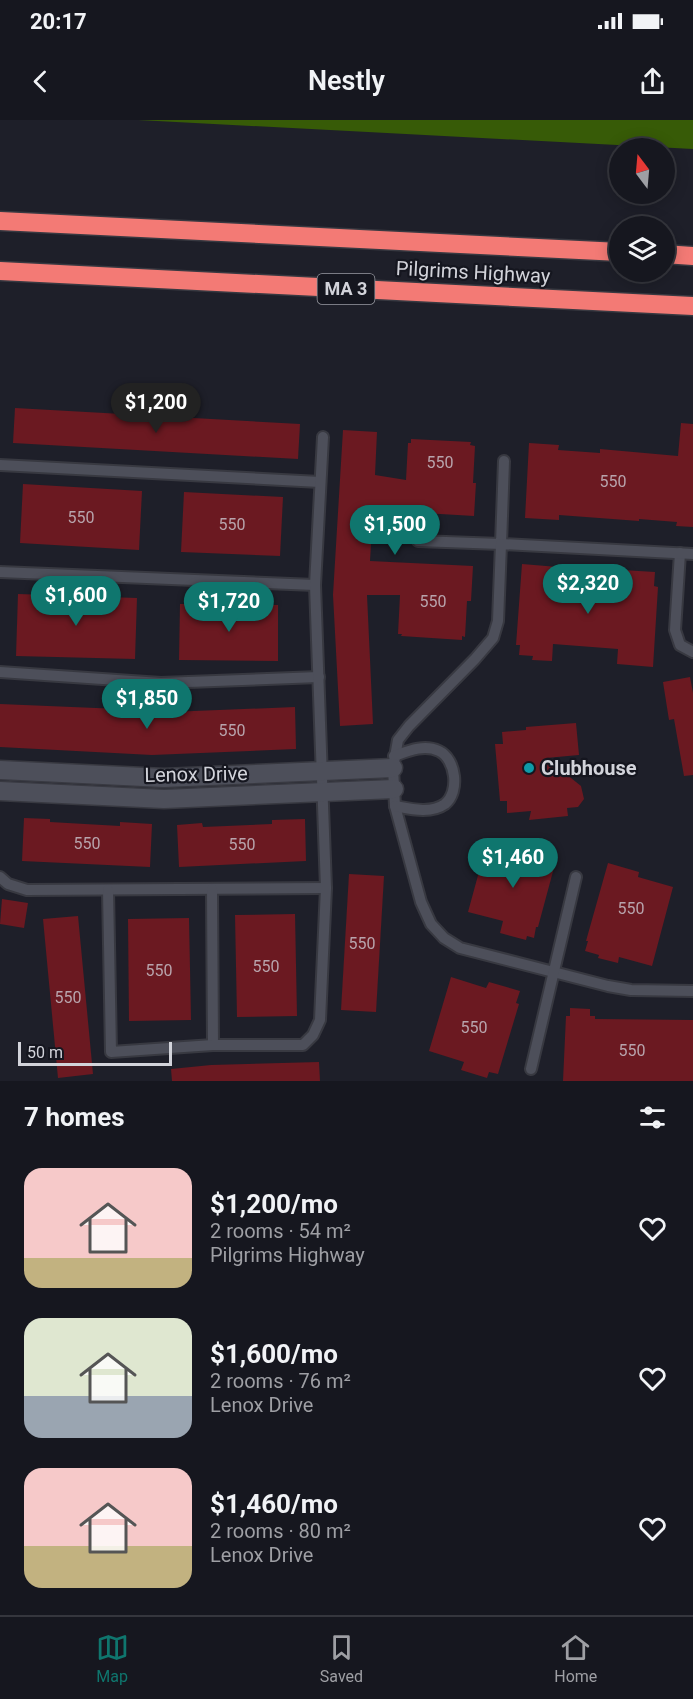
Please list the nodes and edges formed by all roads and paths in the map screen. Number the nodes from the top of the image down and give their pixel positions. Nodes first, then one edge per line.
1 (0, 221) edge
2 (609, 251) edge
3 (675, 255) edge
4 (693, 256) edge
5 (0, 271) edge
6 (693, 306) edge
7 (323, 437) dead end
8 (504, 461) dead end
9 (0, 465) edge
10 (320, 482) junction
11 (418, 540) dead end
12 (501, 544) junction
13 (680, 553) junction
14 (693, 554) edge
15 (0, 572) edge
16 (315, 585) junction
17 (693, 652) edge
18 (0, 672) edge
19 (319, 677) junction
20 (393, 762) junction
21 (0, 770) edge
22 (322, 772) junction
23 (0, 790) edge
24 (323, 792) junction
25 (395, 798) junction
26 (0, 877) edge
27 (576, 877) dead end
28 (326, 888) junction
29 (212, 889) junction
30 (108, 890) junction
31 (553, 972) junction
32 (693, 991) edge
33 (213, 1045) junction
34 (531, 1069) dead end

1 - 2 highway, Pilgrims Highway
3 - 4 highway
5 - 6 highway, Pilgrims Highway / MA 3
7 - 10 lane
8 - 12 lane
9 - 10 lane
10 - 16 lane
11 - 12 lane
12 - 13 lane
12 - 20 lane
13 - 14 lane
13 - 17 lane
15 - 16 lane
16 - 19 lane
18 - 19 lane
19 - 22 lane
20 - 22 street, Lenox Drive
20 - 25 lane
20 - 25 lane
21 - 22 street, Lenox Drive
22 - 24 lane
23 - 24 street, Lenox Drive
24 - 25 street, Lenox Drive
24 - 28 lane
25 - 31 lane
26 - 30 lane
27 - 31 lane
28 - 29 lane
28 - 33 lane
29 - 30 lane
29 - 33 lane
30 - 33 lane
31 - 32 lane
31 - 34 lane

